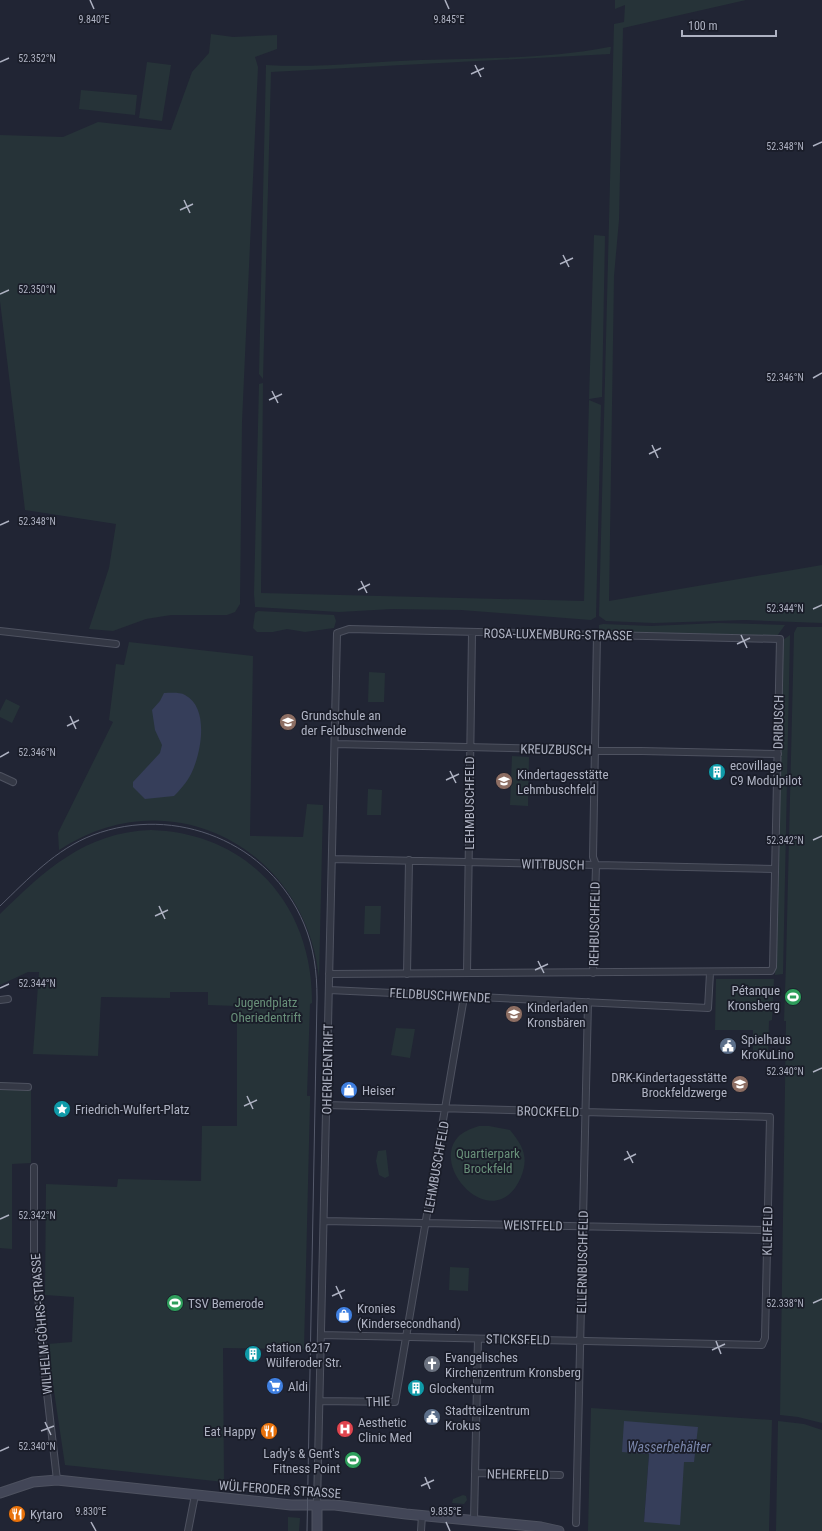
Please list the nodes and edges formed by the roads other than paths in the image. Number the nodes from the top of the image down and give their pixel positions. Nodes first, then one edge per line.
1 (0, 631) edge
2 (337, 633) joint
3 (472, 633) junction
4 (597, 634) junction
5 (780, 639) joint
6 (116, 644) dead end
7 (334, 744) junction
8 (469, 747) junction
9 (595, 749) junction
10 (778, 754) junction
11 (0, 776) edge
12 (13, 782) dead end
13 (332, 859) junction
14 (409, 860) junction
15 (469, 862) junction
16 (596, 865) junction
17 (775, 869) junction
18 (771, 971) joint
19 (467, 973) junction
20 (710, 973) junction
21 (329, 974) junction
22 (407, 974) junction
23 (593, 974) junction
24 (329, 990) junction
25 (464, 997) junction
26 (8, 999) dead end
27 (0, 1000) edge
28 (588, 1002) junction
29 (0, 1086) edge
30 (28, 1086) dead end
31 (326, 1105) junction
32 (446, 1108) junction
33 (586, 1112) junction
34 (770, 1117) joint
35 (34, 1167) dead end
36 (324, 1221) junction
37 (427, 1223) junction
38 (583, 1226) junction
39 (767, 1230) junction
40 (321, 1335) junction
41 (407, 1337) junction
42 (478, 1339) junction
43 (580, 1341) junction
44 (762, 1345) joint
45 (320, 1401) junction
46 (475, 1473) junction
47 (560, 1475) dead end
48 (57, 1480) junction
49 (0, 1493) edge
50 (194, 1495) junction
51 (317, 1505) junction
52 (422, 1515) junction
53 (474, 1520) junction
54 (576, 1523) dead end
55 (188, 1531) edge
56 (317, 1531) edge
57 (421, 1531) edge
58 (559, 1531) edge

1 - 6 street
2 - 3 street, ROSA-LUXEMBURG-STRASSE
2 - 7 street, OHERIEDENTRIFT
3 - 4 street, ROSA-LUXEMBURG-STRASSE
3 - 8 street, LEHMBUSCHFELD
4 - 5 street, ROSA-LUXEMBURG-STRASSE
4 - 9 street, REHBUSCHFELD
5 - 10 street, DRIBUSCH
7 - 8 street, KREUZBUSCH
7 - 13 street, OHERIEDENTRIFT
8 - 9 street, KREUZBUSCH
8 - 15 street, LEHMBUSCHFELD
9 - 10 street, KREUZBUSCH
9 - 16 street, REHBUSCHFELD
10 - 17 street, DRIBUSCH
11 - 12 street
13 - 14 street, WITTBUSCH
13 - 21 street, OHERIEDENTRIFT
14 - 15 street, WITTBUSCH
14 - 22 street
15 - 16 street, WITTBUSCH
15 - 19 street, LEHMBUSCHFELD
16 - 17 street, WITTBUSCH
16 - 23 street, REHBUSCHFELD
17 - 18 street, DRIBUSCH
18 - 20 street, FELDBUSCHWENDE
19 - 22 street, FELDBUSCHWENDE
19 - 23 street, FELDBUSCHWENDE
20 - 23 street, FELDBUSCHWENDE
20 - 28 street, FELDBUSCHWENDE
21 - 22 street, FELDBUSCHWENDE
21 - 24 street, OHERIEDENTRIFT
24 - 25 street, FELDBUSCHWENDE
24 - 31 street, OHERIEDENTRIFT
25 - 28 street, FELDBUSCHWENDE
25 - 32 street, LEHMBUSCHFELD
26 - 27 street
28 - 33 street, ELLERNBUSCHFELD
29 - 30 street
31 - 32 street, BROCKFELD
31 - 36 street, OHERIEDENTRIFT
32 - 33 street, BROCKFELD
32 - 37 street, LEHMBUSCHFELD
33 - 34 street, BROCKFELD
33 - 38 street, ELLERNBUSCHFELD
34 - 39 street, KLEIFELD
35 - 48 street, WILHELM-GÖHRS-STRASSE
36 - 37 street, WEISTFELD
36 - 40 street, OHERIEDENTRIFT
37 - 38 street, WEISTFELD
37 - 41 street, LEHMBUSCHFELD
38 - 39 street, WEISTFELD
38 - 43 street, ELLERNBUSCHFELD
39 - 44 street, KLEIFELD
40 - 41 street, STICKSFELD
40 - 45 street, OHERIEDENTRIFT
41 - 42 street, STICKSFELD
41 - 45 street, THIE
42 - 43 street, STICKSFELD
42 - 46 street
43 - 44 street, STICKSFELD
43 - 54 street, ELLERNBUSCHFELD
45 - 51 street, OHERIEDENTRIFT
46 - 47 street, NEHERFELD
46 - 53 street
48 - 49 main road, WÜLFERODER STRASSE
48 - 50 main road, WÜLFERODER STRASSE
50 - 51 main road, WÜLFERODER STRASSE
50 - 55 street
51 - 52 main road, WÜLFERODER STRASSE
51 - 56 main road
52 - 53 main road, WÜLFERODER STRASSE
52 - 57 street
53 - 58 main road, WÜLFERODER STRASSE

